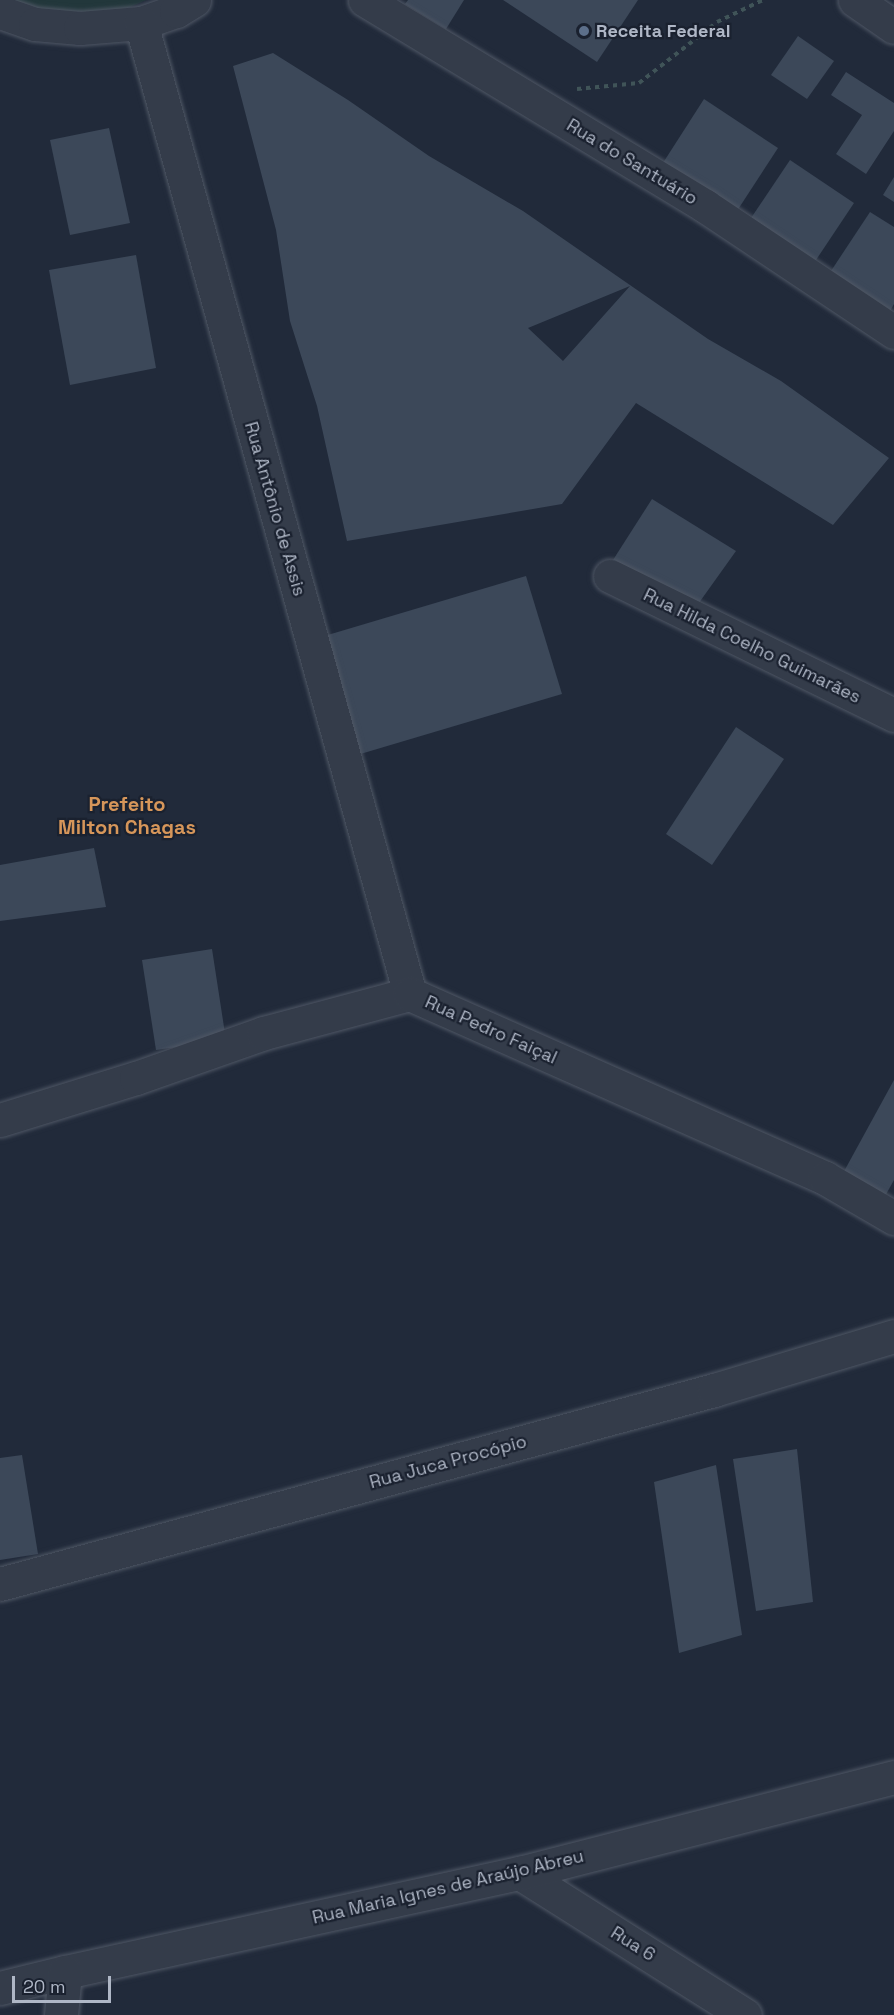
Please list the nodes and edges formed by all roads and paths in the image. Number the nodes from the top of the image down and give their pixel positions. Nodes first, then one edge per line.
1 (194, 0) edge
2 (365, 0) edge
3 (763, 0) edge
4 (855, 0) edge
5 (0, 12) edge
6 (141, 23) junction
7 (894, 27) edge
8 (521, 94) junction
9 (894, 332) edge
10 (610, 576) dead end
11 (894, 716) edge
12 (410, 994) junction
13 (0, 1120) edge
14 (894, 1218) edge
15 (894, 1336) edge
16 (0, 1584) edge
17 (894, 1778) edge
18 (520, 1873) junction
19 (64, 1972) junction
20 (0, 1988) edge
21 (60, 2015) edge
22 (745, 2015) edge

1 - 6 street
2 - 8 street, Rua do Santuário
3 - 8 path
4 - 7 street
5 - 6 street
6 - 12 street, Rua Antônio de Assis
8 - 9 street, Rua do Santuário
10 - 11 street, Rua Hilda Coelho Guimarães
12 - 13 street, Rua Pedro Faiçal
12 - 14 street, Rua Pedro Faiçal
15 - 16 street, Rua Juca Procópio
17 - 18 street, Rua Maria Ignes de Araújo Abreu
18 - 19 street, Rua Maria Ignes de Araújo Abreu
18 - 22 street, Rua 6
19 - 20 street, Rua Maria Ignes de Araújo Abreu
19 - 21 street

